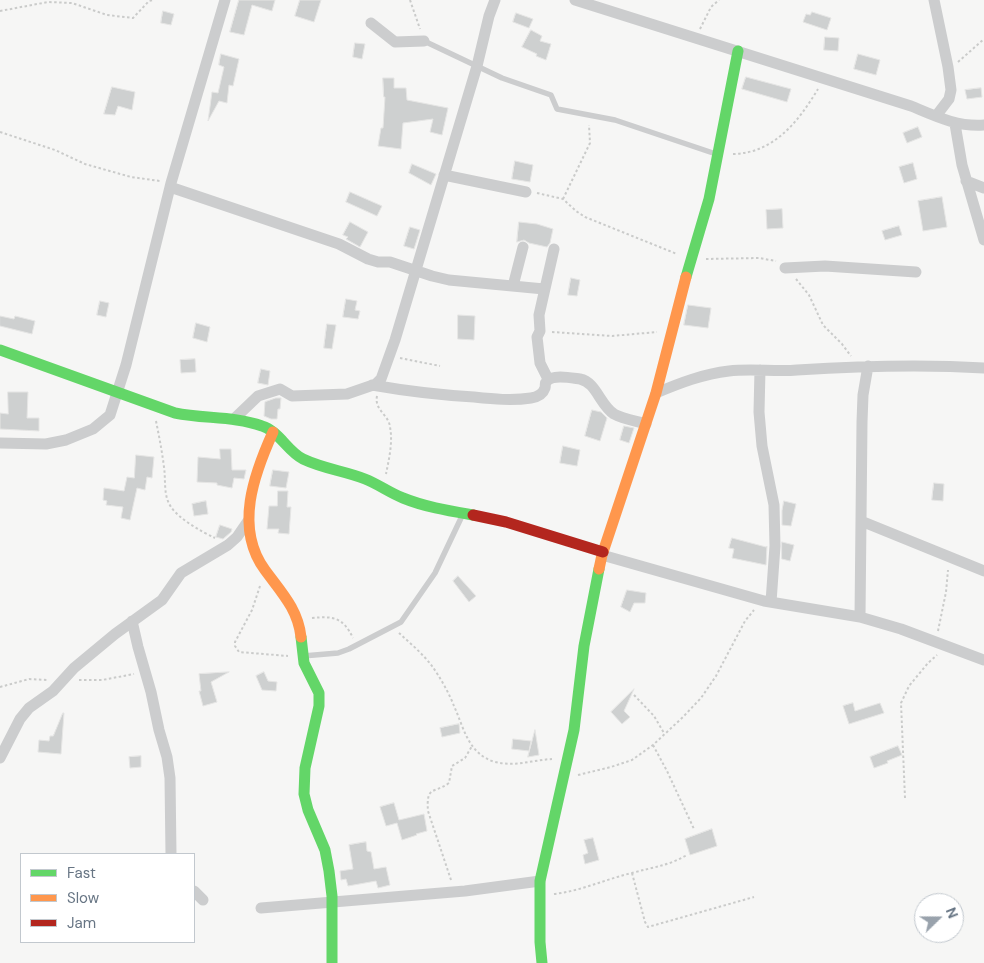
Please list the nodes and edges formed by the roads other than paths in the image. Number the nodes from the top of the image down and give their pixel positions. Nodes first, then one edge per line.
1 (225, 0) edge
2 (495, 0) edge
3 (576, 0) edge
4 (934, 0) edge
5 (371, 23) dead end
6 (424, 41) joint
7 (738, 52) junction
8 (476, 66) junction
9 (936, 116) junction
10 (955, 124) junction
11 (984, 125) edge
12 (718, 155) junction
13 (444, 175) junction
14 (966, 180) junction
15 (171, 185) junction
16 (984, 188) edge
17 (526, 192) road end
18 (984, 240) edge
19 (523, 247) dead end
20 (554, 248) dead end
21 (785, 268) road end
22 (415, 270) junction
23 (916, 272) dead end
24 (513, 286) junction
25 (544, 289) junction
26 (0, 350) edge
27 (863, 366) junction
28 (984, 368) edge
29 (760, 370) junction
30 (548, 380) junction
31 (376, 386) junction
32 (119, 392) junction
33 (656, 393) junction
34 (234, 419) junction
35 (646, 424) junction
36 (273, 432) junction
37 (0, 443) edge
38 (463, 514) junction
39 (248, 521) junction
40 (860, 521) junction
41 (602, 554) junction
42 (984, 571) edge
43 (767, 602) junction
44 (860, 617) junction
45 (132, 622) junction
46 (303, 656) junction
47 (984, 660) edge
48 (0, 758) edge
49 (171, 853) edge
50 (540, 881) junction
51 (195, 893) edge
52 (203, 900) dead end
53 (331, 902) junction
54 (261, 908) dead end
55 (332, 963) edge
56 (542, 963) edge

1 - 15 street
2 - 8 street
3 - 7 street
4 - 9 street
5 - 6 street
6 - 8 lane
7 - 9 street
7 - 12 street
8 - 12 lane
8 - 13 street
9 - 10 street
10 - 11 street
10 - 14 street
12 - 33 street
13 - 17 street
13 - 22 street
14 - 16 street
14 - 18 street
15 - 22 street
15 - 32 street
19 - 24 street
20 - 25 street
21 - 23 street
22 - 24 street
22 - 31 street
24 - 25 street
25 - 30 street
26 - 32 street
27 - 28 street
27 - 29 street
27 - 40 street
29 - 33 street
29 - 43 street
30 - 31 street
30 - 35 street
31 - 34 street
32 - 34 street
32 - 37 street
33 - 35 street
34 - 36 street
35 - 41 street
36 - 38 street
36 - 39 street
38 - 41 street
38 - 46 lane
39 - 45 street
39 - 46 street
40 - 42 street
40 - 44 street
41 - 43 street
41 - 50 street
43 - 44 street
44 - 47 street
45 - 48 street
45 - 49 street
46 - 53 street
50 - 53 street
50 - 56 street
51 - 52 street
53 - 54 street
53 - 55 street

